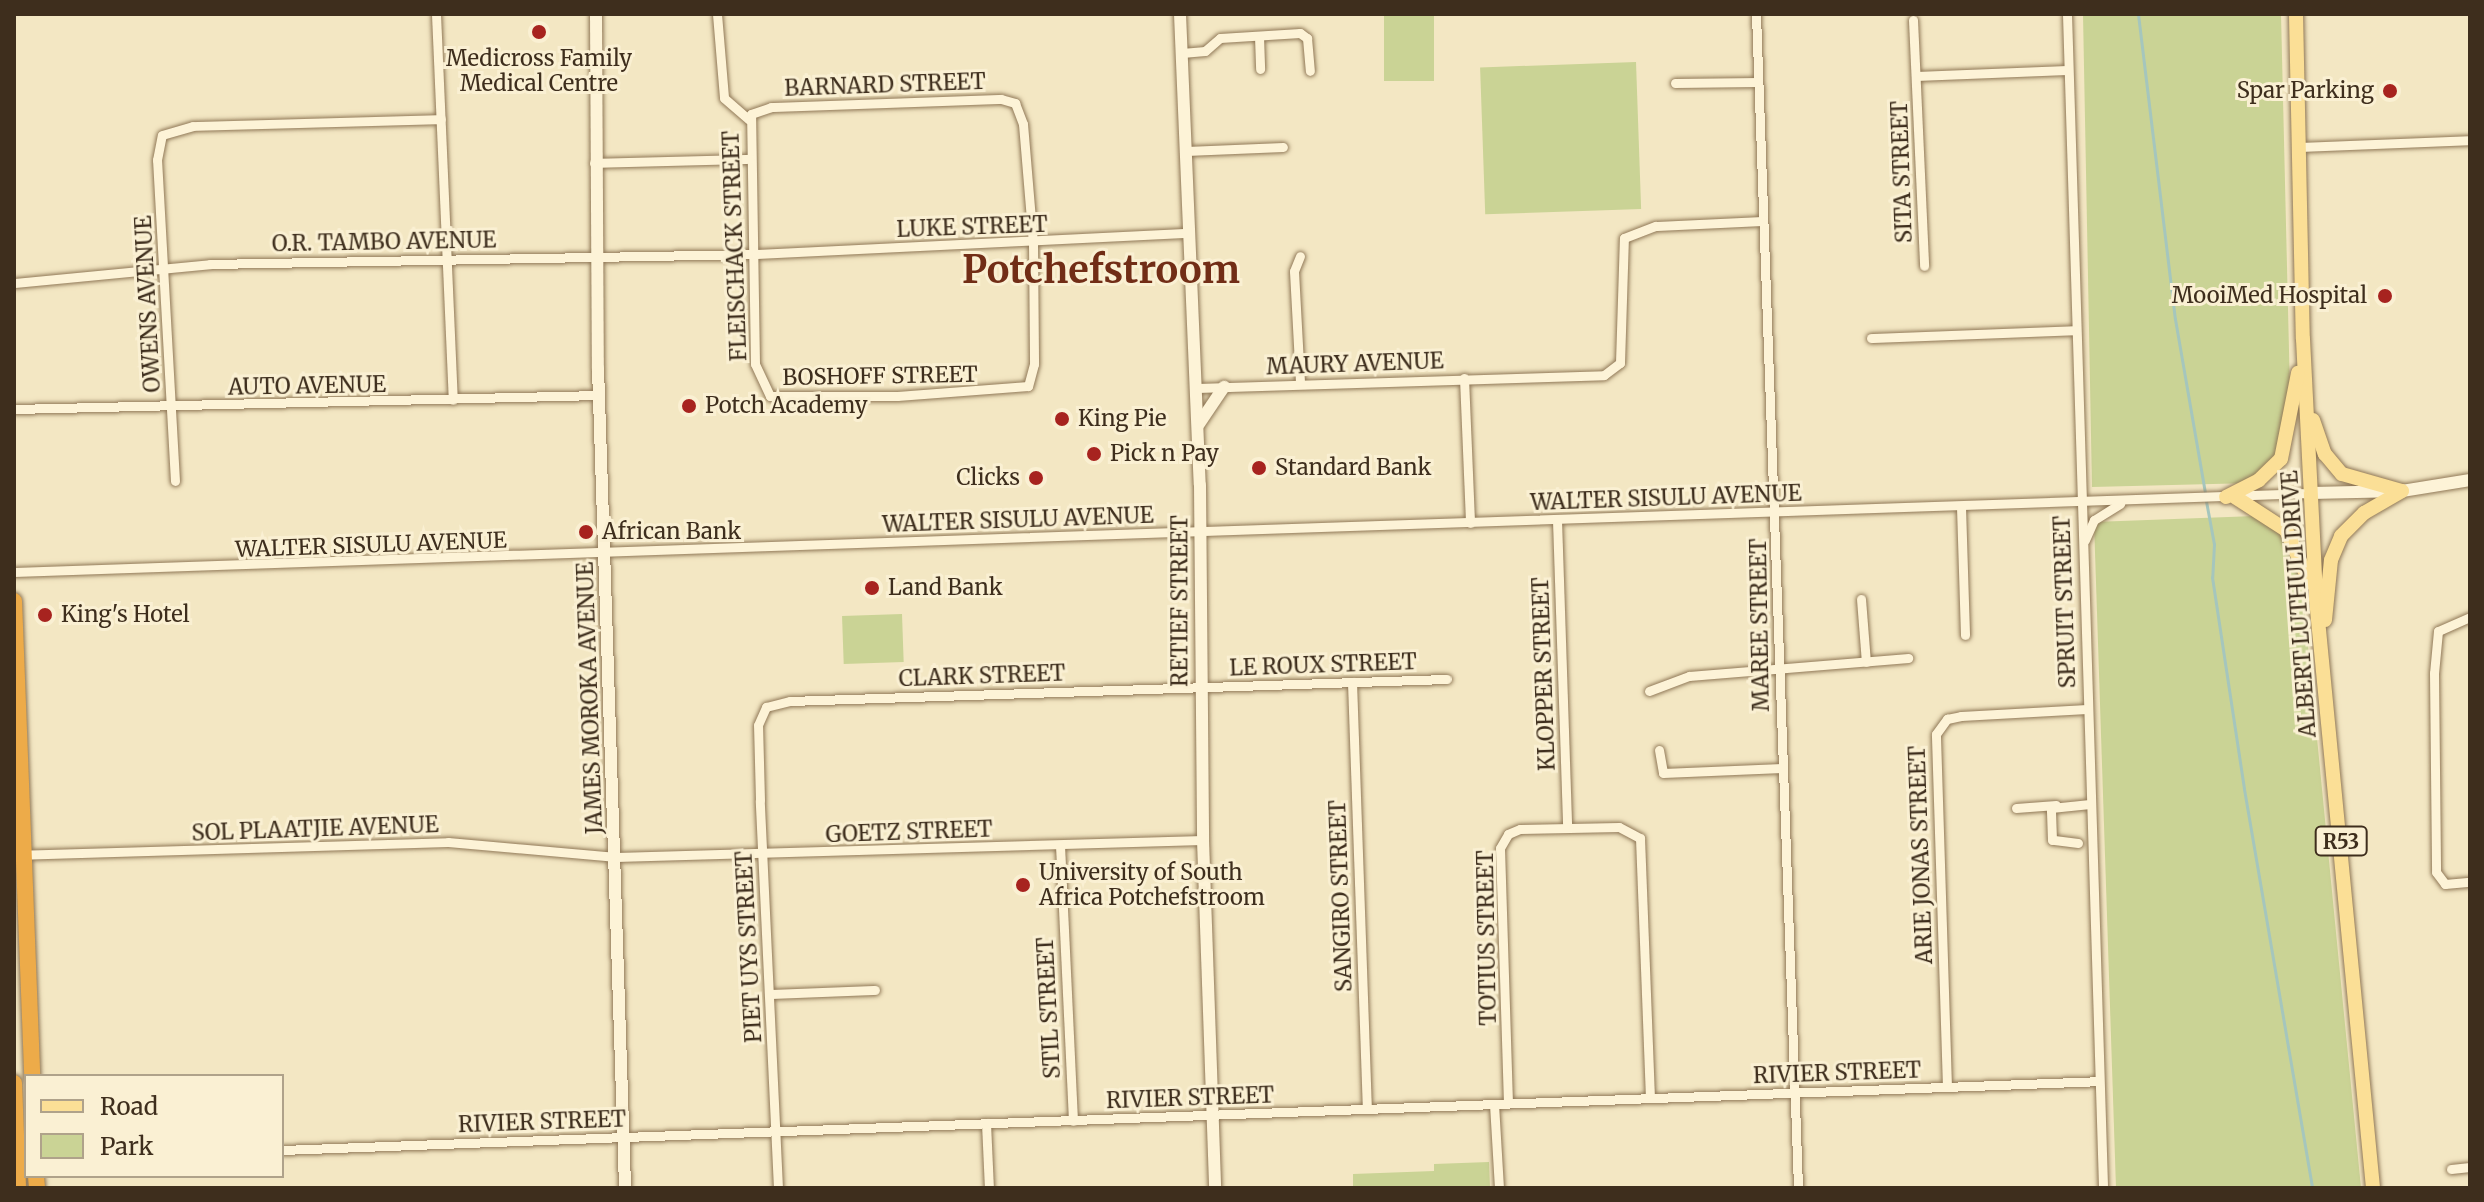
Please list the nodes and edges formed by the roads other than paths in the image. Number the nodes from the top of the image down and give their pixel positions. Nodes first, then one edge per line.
1 (436, 14) edge
2 (596, 14) edge
3 (717, 14) edge
4 (1180, 14) edge
5 (1756, 14) edge
6 (2067, 14) edge
7 (2296, 14) edge
8 (1913, 20) dead end
9 (1259, 36) junction
10 (1182, 53) junction
11 (1260, 69) dead end
12 (2067, 70) junction
13 (1310, 71) dead end
14 (1916, 76) junction
15 (1758, 82) junction
16 (1675, 83) dead end
17 (771, 107) joint
18 (441, 119) junction
19 (749, 120) junction
20 (2470, 140) edge
21 (1283, 147) dead end
22 (2298, 147) junction
23 (1186, 151) junction
24 (750, 159) junction
25 (594, 163) junction
26 (1763, 221) junction
27 (1189, 233) junction
28 (1033, 243) junction
29 (756, 254) junction
30 (1300, 256) dead end
31 (596, 257) junction
32 (446, 259) junction
33 (1924, 266) dead end
34 (165, 267) junction
35 (14, 283) edge
36 (2076, 330) junction
37 (1871, 338) dead end
38 (2303, 339) junction
39 (1464, 378) junction
40 (1300, 382) junction
41 (1224, 387) junction
42 (1197, 388) junction
43 (600, 395) junction
44 (770, 396) joint
45 (2306, 397) junction
46 (453, 400) junction
47 (172, 406) junction
48 (14, 409) edge
49 (1198, 426) junction
50 (2470, 480) edge
51 (175, 481) dead end
52 (2402, 491) junction
53 (2311, 493) junction
54 (2226, 497) junction
55 (2127, 501) junction
56 (2079, 504) junction
57 (1961, 507) junction
58 (1775, 512) junction
59 (1557, 520) junction
60 (1470, 523) junction
61 (1201, 531) junction
62 (2084, 551) junction
63 (606, 553) junction
64 (14, 572) edge
65 (1861, 599) dead end
66 (2316, 599) junction
67 (14, 601) edge
68 (2470, 617) edge
69 (1965, 635) dead end
70 (2323, 652) junction
71 (1908, 658) dead end
72 (1866, 662) junction
73 (1779, 668) junction
74 (1447, 679) dead end
75 (1352, 682) junction
76 (1200, 686) junction
77 (1649, 691) dead end
78 (766, 707) joint
79 (2087, 709) junction
80 (1659, 750) dead end
81 (1782, 768) junction
82 (2090, 804) junction
83 (2056, 805) junction
84 (2016, 808) dead end
85 (1567, 828) junction
86 (1203, 840) junction
87 (2078, 843) dead end
88 (1060, 845) junction
89 (18, 855) edge
90 (762, 855) junction
91 (616, 857) junction
92 (2470, 882) edge
93 (875, 990) dead end
94 (769, 994) junction
95 (32, 1074) edge
96 (2099, 1081) junction
97 (14, 1083) edge
98 (1947, 1087) junction
99 (1793, 1093) junction
100 (1650, 1098) junction
101 (1508, 1103) junction
102 (1494, 1104) junction
103 (1367, 1109) junction
104 (1213, 1115) junction
105 (1073, 1121) junction
106 (986, 1123) junction
107 (776, 1131) junction
108 (623, 1137) junction
109 (284, 1150) edge
110 (22, 1160) edge
111 (2470, 1167) edge
112 (2451, 1169) dead end
113 (18, 1188) edge
114 (625, 1188) edge
115 (778, 1188) edge
116 (989, 1188) edge
117 (1215, 1188) edge
118 (1499, 1188) edge
119 (1798, 1188) edge
120 (2103, 1188) edge
121 (2373, 1188) edge

1 - 18 street
2 - 25 street, JAMES MOROKA AVENUE
3 - 19 street
4 - 10 street, RETIEF STREET
5 - 15 street, MAREE STREET
6 - 12 street, SPRUIT STREET
7 - 22 main road, ALBERT LUTHULI DRIVE / R53
8 - 14 street, SITA STREET
9 - 10 street
9 - 11 street
9 - 13 street
10 - 23 street, RETIEF STREET
12 - 14 street, SITA STREET
12 - 36 street, SPRUIT STREET
14 - 33 street, SITA STREET
15 - 16 street
15 - 26 street, MAREE STREET
17 - 19 street, FLEISCHACK STREET
17 - 28 street, BARNARD STREET
18 - 32 street
18 - 34 street, OWENS AVENUE
19 - 24 street, FLEISCHACK STREET
20 - 22 street
21 - 23 street
22 - 38 main road, ALBERT LUTHULI DRIVE / R53
23 - 27 street, RETIEF STREET
24 - 25 street
24 - 29 street, FLEISCHACK STREET
25 - 31 street, JAMES MOROKA AVENUE
26 - 39 street
26 - 58 street, MAREE STREET
27 - 28 street, LUKE STREET
27 - 42 street, RETIEF STREET
28 - 29 street, LUKE STREET
28 - 44 street, BOSHOFF STREET
29 - 31 street, O.R. TAMBO AVENUE
29 - 44 street, FLEISCHACK STREET
30 - 40 street
31 - 32 street, O.R. TAMBO AVENUE
31 - 43 street, JAMES MOROKA AVENUE
32 - 34 street, O.R. TAMBO AVENUE
32 - 46 street
34 - 35 street, O.R. TAMBO AVENUE
34 - 47 street, OWENS AVENUE
36 - 37 street
36 - 56 street, SPRUIT STREET
38 - 45 main road, ALBERT LUTHULI DRIVE / R53
38 - 54 main road
39 - 40 street, MAURY AVENUE
39 - 60 street, MAURY AVENUE
40 - 41 street, MAURY AVENUE
41 - 42 street, MAURY AVENUE
41 - 49 street
42 - 49 street, RETIEF STREET
43 - 46 street, AUTO AVENUE
43 - 63 street, JAMES MOROKA AVENUE
45 - 52 main road
45 - 53 main road, ALBERT LUTHULI DRIVE / R53
46 - 47 street, AUTO AVENUE
47 - 48 street, AUTO AVENUE
47 - 51 street, OWENS AVENUE
49 - 61 street, RETIEF STREET
50 - 52 street
52 - 53 street
52 - 70 main road
53 - 54 street, WALTER SISULU AVENUE
53 - 66 main road, ALBERT LUTHULI DRIVE / R53
54 - 55 street, WALTER SISULU AVENUE
54 - 66 main road
55 - 56 street, WALTER SISULU AVENUE
55 - 62 street
56 - 57 street, WALTER SISULU AVENUE
56 - 62 street, SPRUIT STREET
57 - 58 street, WALTER SISULU AVENUE
57 - 69 street
58 - 59 street, WALTER SISULU AVENUE
58 - 73 street, MAREE STREET
59 - 60 street, WALTER SISULU AVENUE
59 - 85 street, KLOPPER STREET
60 - 61 street, WALTER SISULU AVENUE
61 - 63 street, WALTER SISULU AVENUE
61 - 76 street, RETIEF STREET
62 - 79 street, SPRUIT STREET
63 - 64 street, WALTER SISULU AVENUE
63 - 91 street, JAMES MOROKA AVENUE
65 - 72 street
66 - 70 main road, ALBERT LUTHULI DRIVE / R53
67 - 89 highway
68 - 92 street
70 - 121 main road, ALBERT LUTHULI DRIVE / R53
71 - 72 street
72 - 73 street
73 - 77 street
73 - 81 street, MAREE STREET
74 - 75 street, LE ROUX STREET
75 - 76 street, LE ROUX STREET
75 - 103 street, SANGIRO STREET
76 - 78 street, CLARK STREET
76 - 86 street, RETIEF STREET
78 - 90 street, PIET UYS STREET
79 - 82 street, SPRUIT STREET
79 - 98 street, ARIE JONAS STREET
80 - 81 street
81 - 99 street, MAREE STREET
82 - 83 street
82 - 96 street, SPRUIT STREET
83 - 84 street
83 - 87 street
85 - 100 street, TOTIUS STREET
85 - 101 street, TOTIUS STREET
86 - 88 street, GOETZ STREET
86 - 104 street, RETIEF STREET
88 - 90 street, GOETZ STREET
88 - 105 street, STIL STREET
89 - 91 street, SOL PLAATJIE AVENUE
89 - 95 highway
90 - 91 street, GOETZ STREET
90 - 94 street, PIET UYS STREET
91 - 108 street, JAMES MOROKA AVENUE
93 - 94 street
94 - 107 street, PIET UYS STREET
96 - 98 street, RIVIER STREET
96 - 120 street, SPRUIT STREET
97 - 110 highway
98 - 99 street, RIVIER STREET
99 - 100 street, RIVIER STREET
99 - 119 street, MAREE STREET
100 - 101 street, RIVIER STREET
101 - 102 street, RIVIER STREET
102 - 103 street, RIVIER STREET
102 - 118 street
103 - 104 street, RIVIER STREET
104 - 105 street, RIVIER STREET
104 - 117 street, RETIEF STREET
105 - 106 street, RIVIER STREET
106 - 107 street, RIVIER STREET
106 - 116 street
107 - 108 street, RIVIER STREET
107 - 115 street, PIET UYS STREET
108 - 109 street, RIVIER STREET
108 - 114 street, JAMES MOROKA AVENUE
110 - 113 highway
111 - 112 street

